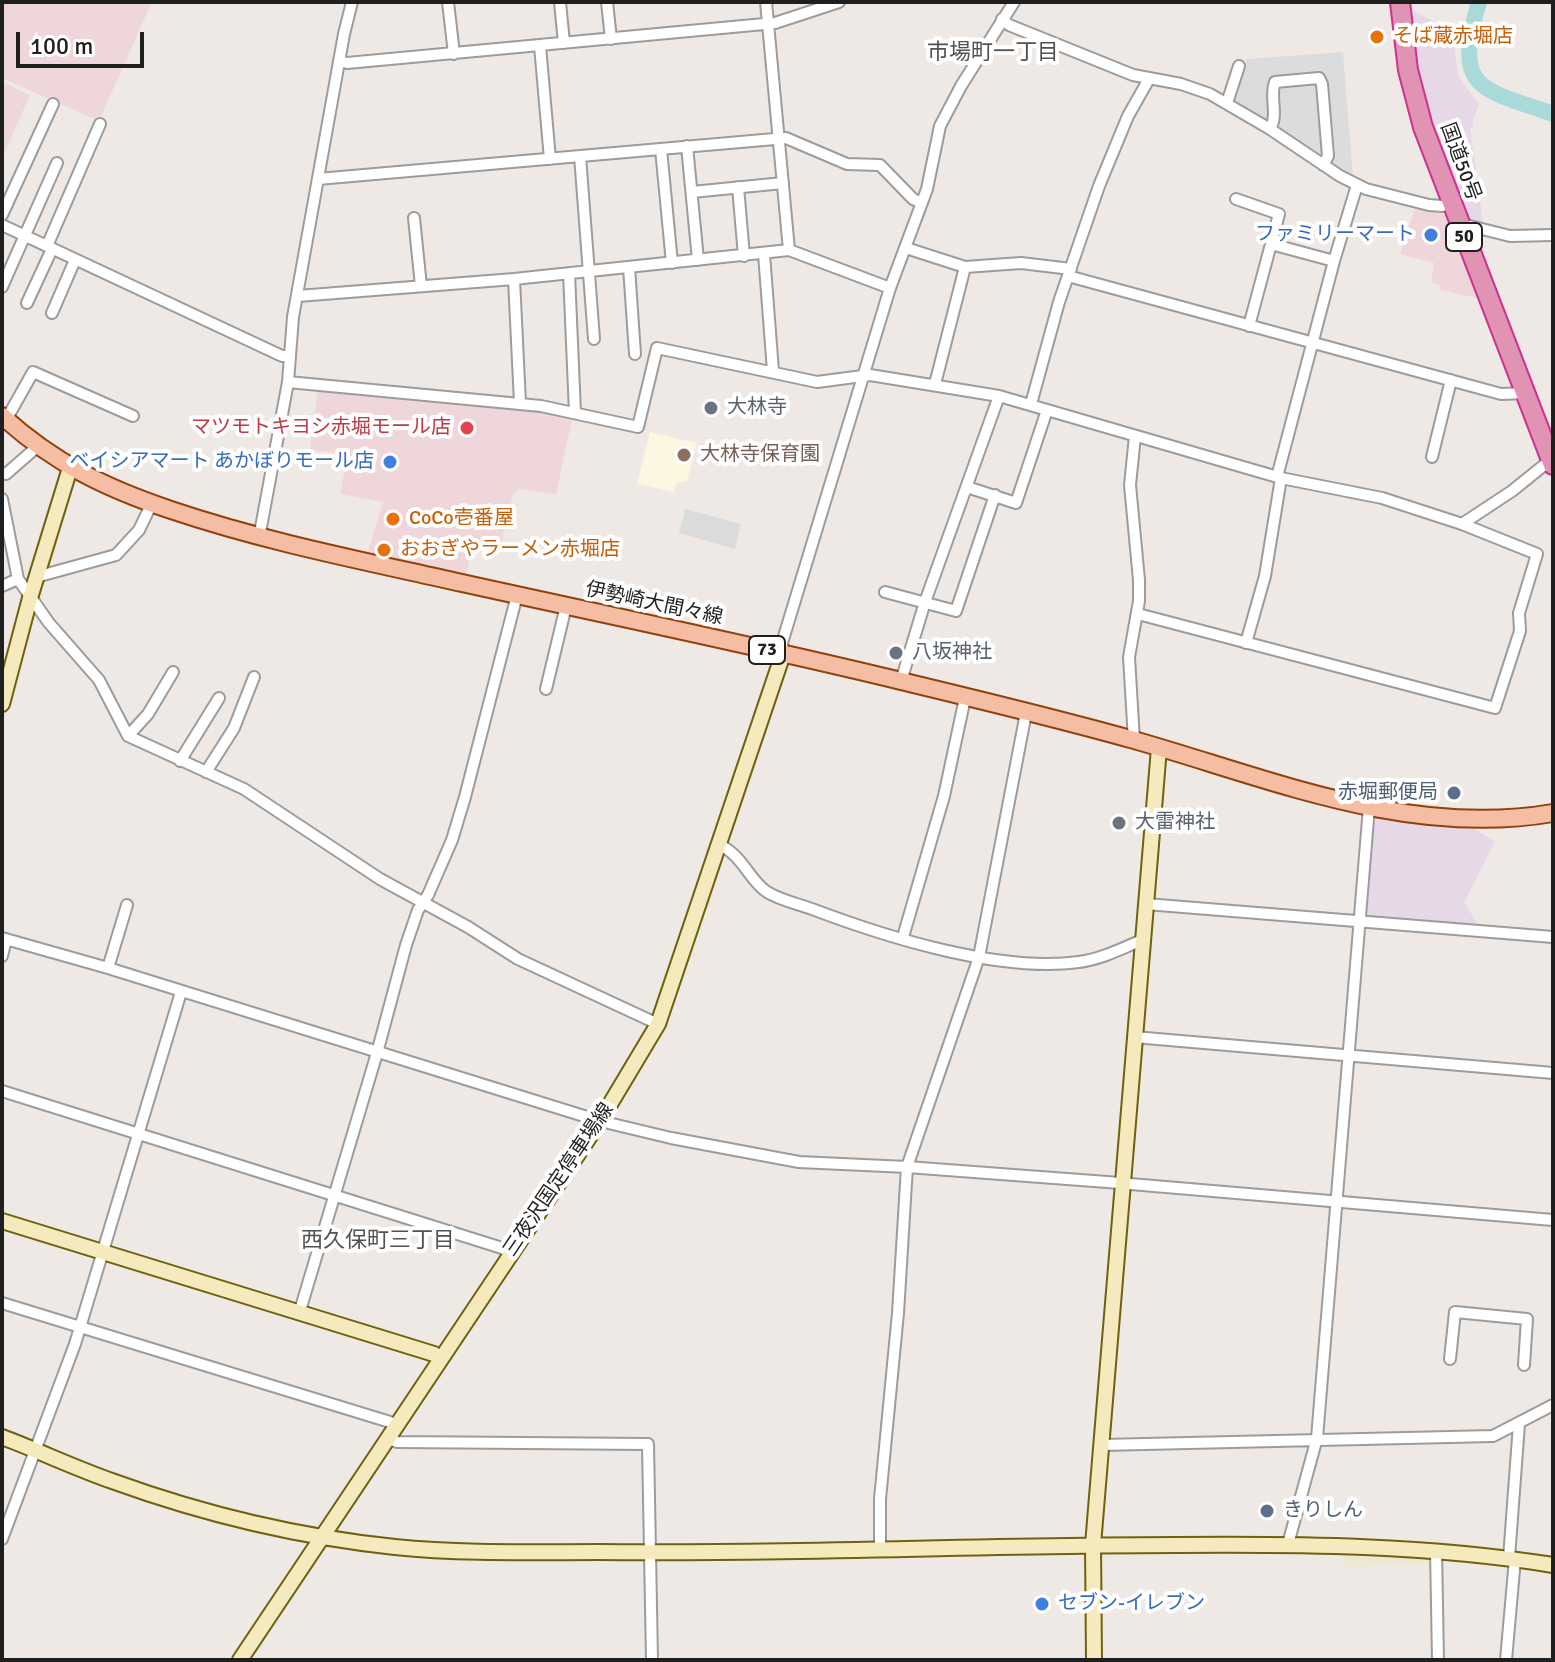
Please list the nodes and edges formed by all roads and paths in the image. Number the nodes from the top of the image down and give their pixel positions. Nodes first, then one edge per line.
1 (352, 2) edge
2 (448, 2) edge
3 (560, 2) edge
4 (607, 2) edge
5 (766, 2) edge
6 (839, 2) edge
7 (1014, 2) edge
8 (1400, 2) edge
9 (1002, 19) junction
10 (768, 24) junction
11 (611, 39) junction
12 (564, 43) junction
13 (540, 46) junction
14 (454, 54) junction
15 (339, 61) junction
16 (1239, 66) dead end
17 (1149, 79) junction
18 (1227, 103) junction
19 (53, 104) dead end
20 (100, 124) dead end
21 (1270, 129) junction
22 (779, 138) junction
23 (687, 146) junction
24 (661, 149) junction
25 (580, 156) junction
26 (550, 159) junction
27 (57, 163) dead end
28 (1323, 165) junction
29 (318, 179) junction
30 (783, 183) junction
31 (1357, 185) junction
32 (738, 187) junction
33 (692, 192) junction
34 (1236, 199) dead end
35 (922, 203) junction
36 (1451, 203) junction
37 (2, 215) edge
38 (414, 218) dead end
39 (2, 225) edge
40 (1460, 227) junction
41 (1553, 235) edge
42 (26, 237) junction
43 (1271, 244) junction
44 (49, 248) junction
45 (906, 248) junction
46 (789, 250) junction
47 (764, 254) junction
48 (744, 256) junction
49 (75, 260) junction
50 (698, 260) junction
51 (1334, 261) junction
52 (672, 263) junction
53 (629, 267) junction
54 (965, 267) junction
55 (589, 271) junction
56 (1069, 272) junction
57 (569, 273) junction
58 (514, 279) junction
59 (421, 286) junction
60 (2, 287) edge
61 (890, 288) junction
62 (298, 296) junction
63 (27, 303) dead end
64 (52, 313) dead end
65 (1249, 326) junction
66 (594, 339) dead end
67 (1312, 343) junction
68 (635, 354) dead end
69 (289, 356) junction
70 (773, 371) junction
71 (864, 376) junction
72 (1451, 380) junction
73 (288, 382) junction
74 (935, 384) junction
75 (1526, 393) junction
76 (999, 396) junction
77 (520, 403) junction
78 (1031, 404) junction
79 (1047, 410) junction
80 (575, 413) junction
81 (133, 416) dead end
82 (4, 418) edge
83 (1135, 436) junction
84 (38, 446) junction
85 (1432, 457) dead end
86 (1552, 461) edge
87 (70, 468) junction
88 (2, 473) edge
89 (1279, 478) junction
90 (967, 487) junction
91 (995, 495) junction
92 (2, 499) edge
93 (152, 503) junction
94 (1462, 524) junction
95 (259, 538) junction
96 (36, 577) junction
97 (18, 579) junction
98 (2, 586) edge
99 (885, 592) dead end
100 (517, 595) junction
101 (30, 598) junction
102 (925, 602) junction
103 (566, 606) junction
104 (1138, 614) junction
105 (1246, 643) junction
106 (783, 654) junction
107 (173, 672) dead end
108 (254, 677) dead end
109 (901, 681) junction
110 (546, 689) dead end
111 (219, 698) dead end
112 (965, 698) junction
113 (2, 704) edge
114 (1026, 713) junction
115 (128, 736) junction
116 (1134, 740) junction
117 (1159, 748) junction
118 (180, 761) junction
119 (206, 772) junction
120 (1369, 807) junction
121 (1553, 813) edge
122 (720, 845) junction
123 (422, 903) junction
124 (1146, 904) junction
125 (127, 905) dead end
126 (1360, 922) junction
127 (903, 937) junction
128 (1553, 937) edge
129 (4, 939) edge
130 (1142, 940) junction
131 (2, 956) edge
132 (979, 957) junction
133 (108, 968) junction
134 (181, 992) junction
135 (658, 1024) junction
136 (1134, 1037) junction
137 (377, 1053) junction
138 (1349, 1054) junction
139 (1553, 1073) edge
140 (2, 1091) edge
141 (600, 1121) junction
142 (139, 1134) junction
143 (907, 1167) junction
144 (1122, 1184) junction
145 (334, 1194) junction
146 (1336, 1202) junction
147 (1553, 1220) edge
148 (2, 1221) edge
149 (102, 1253) junction
150 (510, 1253) junction
151 (2, 1303) edge
152 (299, 1314) junction
153 (80, 1327) junction
154 (440, 1358) junction
155 (1450, 1359) dead end
156 (1524, 1365) dead end
157 (1553, 1405) edge
158 (1519, 1424) junction
159 (391, 1432) junction
160 (2, 1437) edge
161 (1317, 1438) junction
162 (1102, 1445) junction
163 (35, 1450) junction
164 (323, 1537) junction
165 (2, 1539) edge
166 (1288, 1544) junction
167 (1093, 1545) junction
168 (880, 1549) junction
169 (1436, 1550) junction
170 (650, 1553) junction
171 (1512, 1559) junction
172 (1553, 1565) edge
173 (240, 1660) edge
174 (652, 1660) edge
175 (1094, 1660) edge
176 (1438, 1660) edge
177 (1506, 1660) edge

1 - 15 street
2 - 14 street
3 - 12 street
4 - 11 street
5 - 10 street
6 - 10 street
7 - 9 street
8 - 36 highway, 国道50号 / 50
9 - 17 street
9 - 35 street
10 - 11 street
10 - 22 street
11 - 12 street
12 - 13 street
13 - 14 street
13 - 26 street
14 - 15 street
15 - 29 street
16 - 18 street
17 - 18 street
17 - 56 street
18 - 21 street
19 - 37 street
20 - 44 street
21 - 28 street
21 - 28 street
22 - 23 street
22 - 30 street
22 - 35 street
23 - 24 street
23 - 33 street
24 - 25 street
24 - 52 street
25 - 26 street
25 - 55 street
26 - 29 street
27 - 42 street
28 - 31 street
29 - 62 street
30 - 32 street
30 - 46 street
31 - 36 street
31 - 51 street
32 - 33 street
32 - 48 street
33 - 50 street
34 - 43 street
35 - 45 street
36 - 40 highway, 国道50号 / 50
38 - 59 street
39 - 42 street
40 - 41 street
40 - 75 highway, 国道50号 / 50
42 - 44 street
42 - 60 street
43 - 51 street
43 - 65 street
44 - 49 street
44 - 63 street
45 - 54 street
45 - 61 street
46 - 47 street
46 - 61 street
47 - 48 street
47 - 70 street
48 - 50 street
49 - 64 street
49 - 69 street
50 - 52 street
51 - 67 street
52 - 53 street
53 - 55 street
53 - 68 street
54 - 56 street
54 - 74 street
55 - 57 street
55 - 66 street
56 - 65 street
56 - 78 street
57 - 58 street
57 - 80 street
58 - 59 street
58 - 77 street
59 - 62 street
61 - 71 street
62 - 69 street
65 - 67 street
67 - 72 street
67 - 89 street
69 - 73 street
70 - 71 street
70 - 80 street
71 - 74 street
71 - 106 street
72 - 75 street
72 - 85 street
73 - 77 street
73 - 95 street
74 - 76 street
75 - 86 highway, 国道50号 / 50
76 - 78 street
76 - 90 street
77 - 80 street
78 - 79 street
79 - 83 street
79 - 91 street
81 - 82 street
82 - 84 main road, 伊勢崎大間々線 / 73
83 - 89 street
83 - 104 street
84 - 87 main road, 伊勢崎大間々線 / 73
84 - 88 street
86 - 94 street
87 - 93 main road, 伊勢崎大間々線 / 73
87 - 96 street
89 - 94 street
89 - 105 street
90 - 91 street
90 - 102 street
91 - 102 street
92 - 97 street
93 - 95 main road, 伊勢崎大間々線 / 73
93 - 96 street
94 - 105 street
95 - 100 main road, 伊勢崎大間々線 / 73
96 - 101 street
97 - 98 street
97 - 101 street
99 - 102 street
100 - 103 main road, 伊勢崎大間々線 / 73
100 - 123 street
101 - 113 street
101 - 115 street
102 - 109 street
103 - 106 main road, 伊勢崎大間々線 / 73
103 - 110 street
104 - 105 street
104 - 116 street
106 - 109 main road, 伊勢崎大間々線 / 73
106 - 122 street, 三夜沢国定停車場線
107 - 115 street
108 - 119 street
109 - 112 main road, 伊勢崎大間々線 / 73
111 - 118 street
112 - 114 main road, 伊勢崎大間々線 / 73
112 - 127 street
114 - 116 main road, 伊勢崎大間々線 / 73
114 - 132 street
115 - 118 street
116 - 117 main road, 伊勢崎大間々線 / 73
117 - 120 main road, 伊勢崎大間々線 / 73
117 - 124 street
118 - 119 street
119 - 123 street
120 - 121 main road, 伊勢崎大間々線 / 73
120 - 126 street
122 - 127 street
122 - 135 street, 三夜沢国定停車場線
123 - 135 street
123 - 137 street
124 - 126 street
124 - 130 street
125 - 133 street
126 - 128 street
126 - 138 street
127 - 132 street
129 - 131 street
129 - 133 street
130 - 132 street
130 - 136 street
132 - 143 street
133 - 134 street
134 - 137 street
134 - 142 street
135 - 141 street, 三夜沢国定停車場線
136 - 138 street
136 - 144 street
137 - 141 street
137 - 145 street
138 - 139 street
138 - 146 street
140 - 142 street
141 - 143 street
141 - 150 street, 三夜沢国定停車場線
142 - 145 street
142 - 149 street
143 - 144 street
143 - 168 street
144 - 146 street
144 - 162 street
145 - 150 street
145 - 152 street
146 - 147 street
146 - 161 street
148 - 149 street
149 - 152 street
149 - 153 street
150 - 154 street, 三夜沢国定停車場線
151 - 153 street
152 - 154 street
153 - 159 street
153 - 163 street
154 - 159 street, 三夜沢国定停車場線
155 - 156 street
157 - 158 street
158 - 161 street
158 - 171 street
159 - 164 street, 三夜沢国定停車場線
159 - 170 street
160 - 163 street
161 - 162 street
161 - 166 street
162 - 167 street
163 - 164 street
163 - 165 street
164 - 170 street
164 - 173 street, 三夜沢国定停車場線
166 - 167 street
166 - 169 street
167 - 168 street
167 - 175 street
168 - 170 street
169 - 171 street
169 - 176 street
170 - 174 street
171 - 172 street
171 - 177 street

